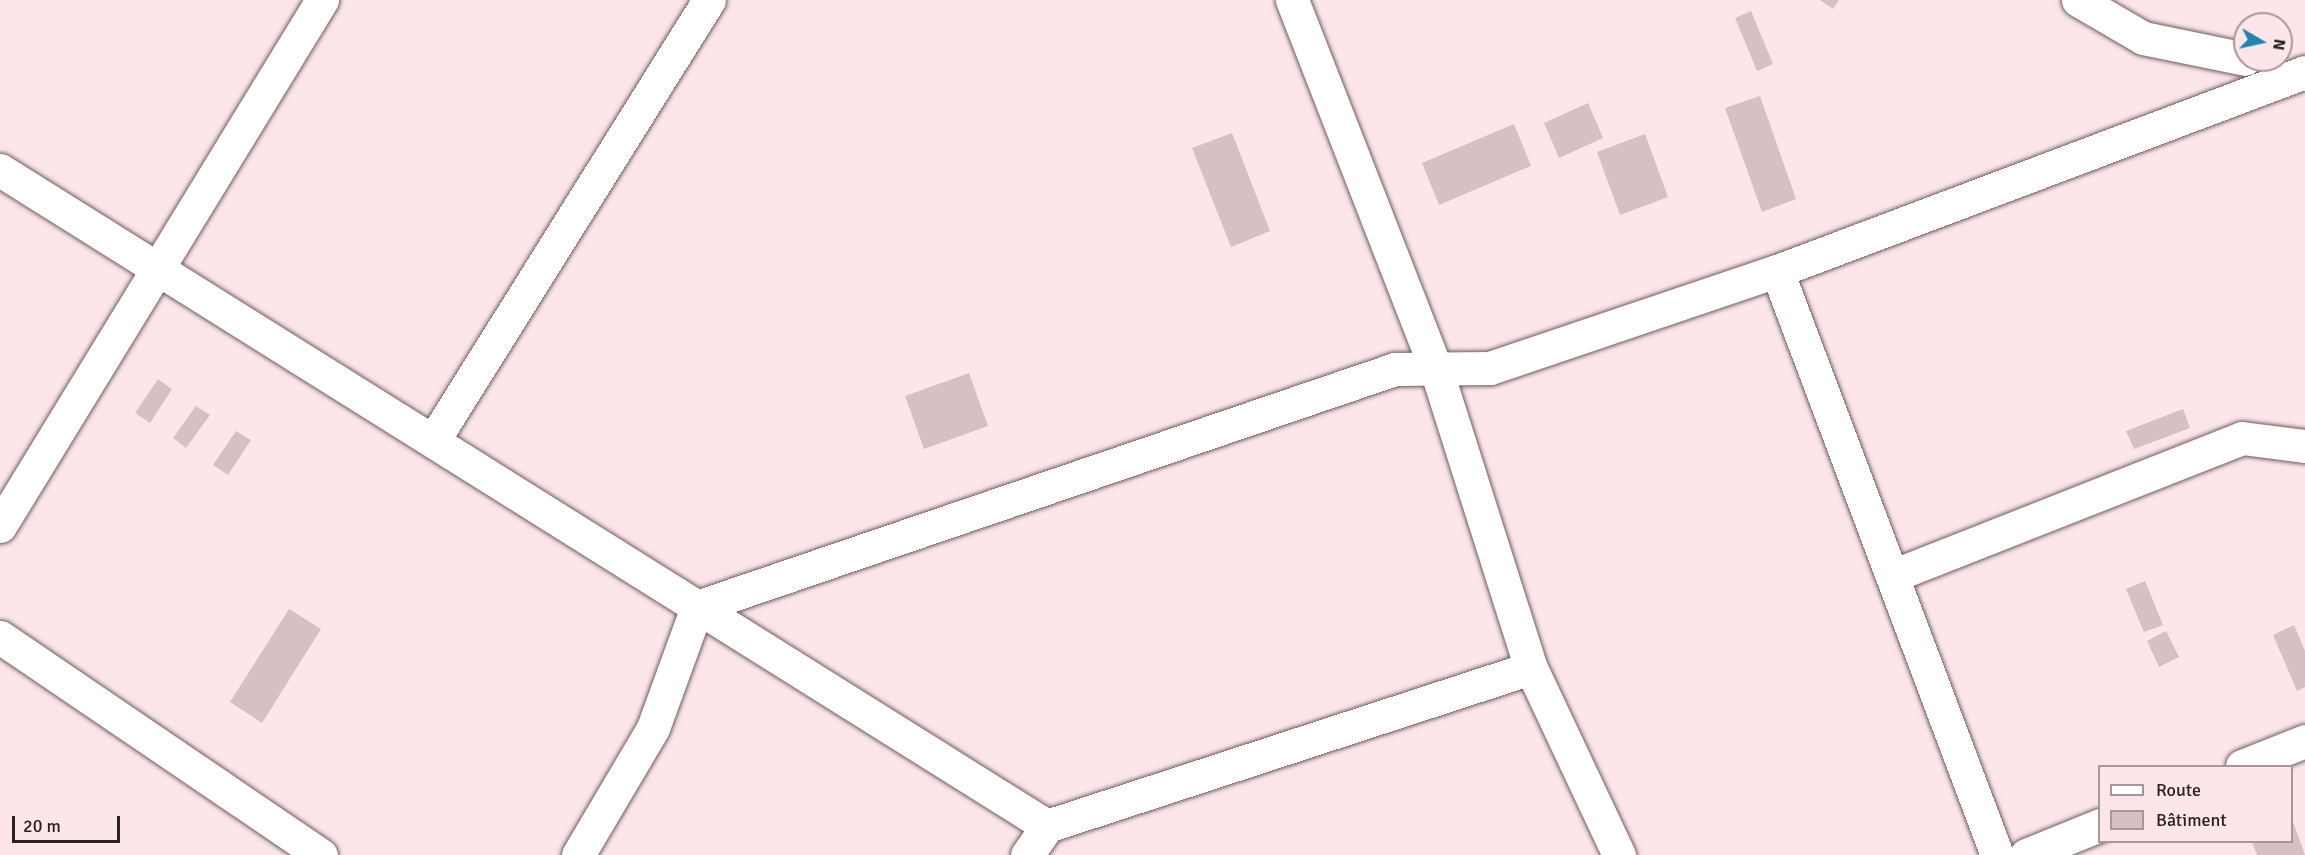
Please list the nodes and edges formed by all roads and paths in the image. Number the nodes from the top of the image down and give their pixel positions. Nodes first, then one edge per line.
1 (322, 0) edge
2 (708, 0) edge
3 (1292, 0) edge
4 (2078, 0) edge
5 (2233, 57) edge
6 (2305, 71) edge
7 (0, 170) edge
8 (157, 269) junction
9 (1777, 271) junction
10 (1436, 369) junction
11 (433, 441) junction
12 (2305, 446) edge
13 (0, 526) edge
14 (1892, 576) junction
15 (697, 607) junction
16 (0, 637) edge
17 (1532, 668) junction
18 (2305, 741) edge
19 (2245, 765) edge
20 (1047, 826) junction
21 (2098, 826) edge
22 (321, 855) edge
23 (578, 855) edge
24 (1027, 855) edge
25 (1619, 855) edge
26 (1997, 855) edge
27 (2026, 855) edge

1 - 8 street
2 - 11 street
3 - 10 street
4 - 5 street
6 - 9 street
7 - 8 street
8 - 11 street
8 - 13 street
9 - 10 street
9 - 14 street
10 - 15 street
10 - 17 street
11 - 15 street
12 - 14 street
14 - 26 street
15 - 20 street
15 - 23 street
16 - 22 street
17 - 20 street
17 - 25 street
18 - 19 street
20 - 24 street
21 - 27 street

